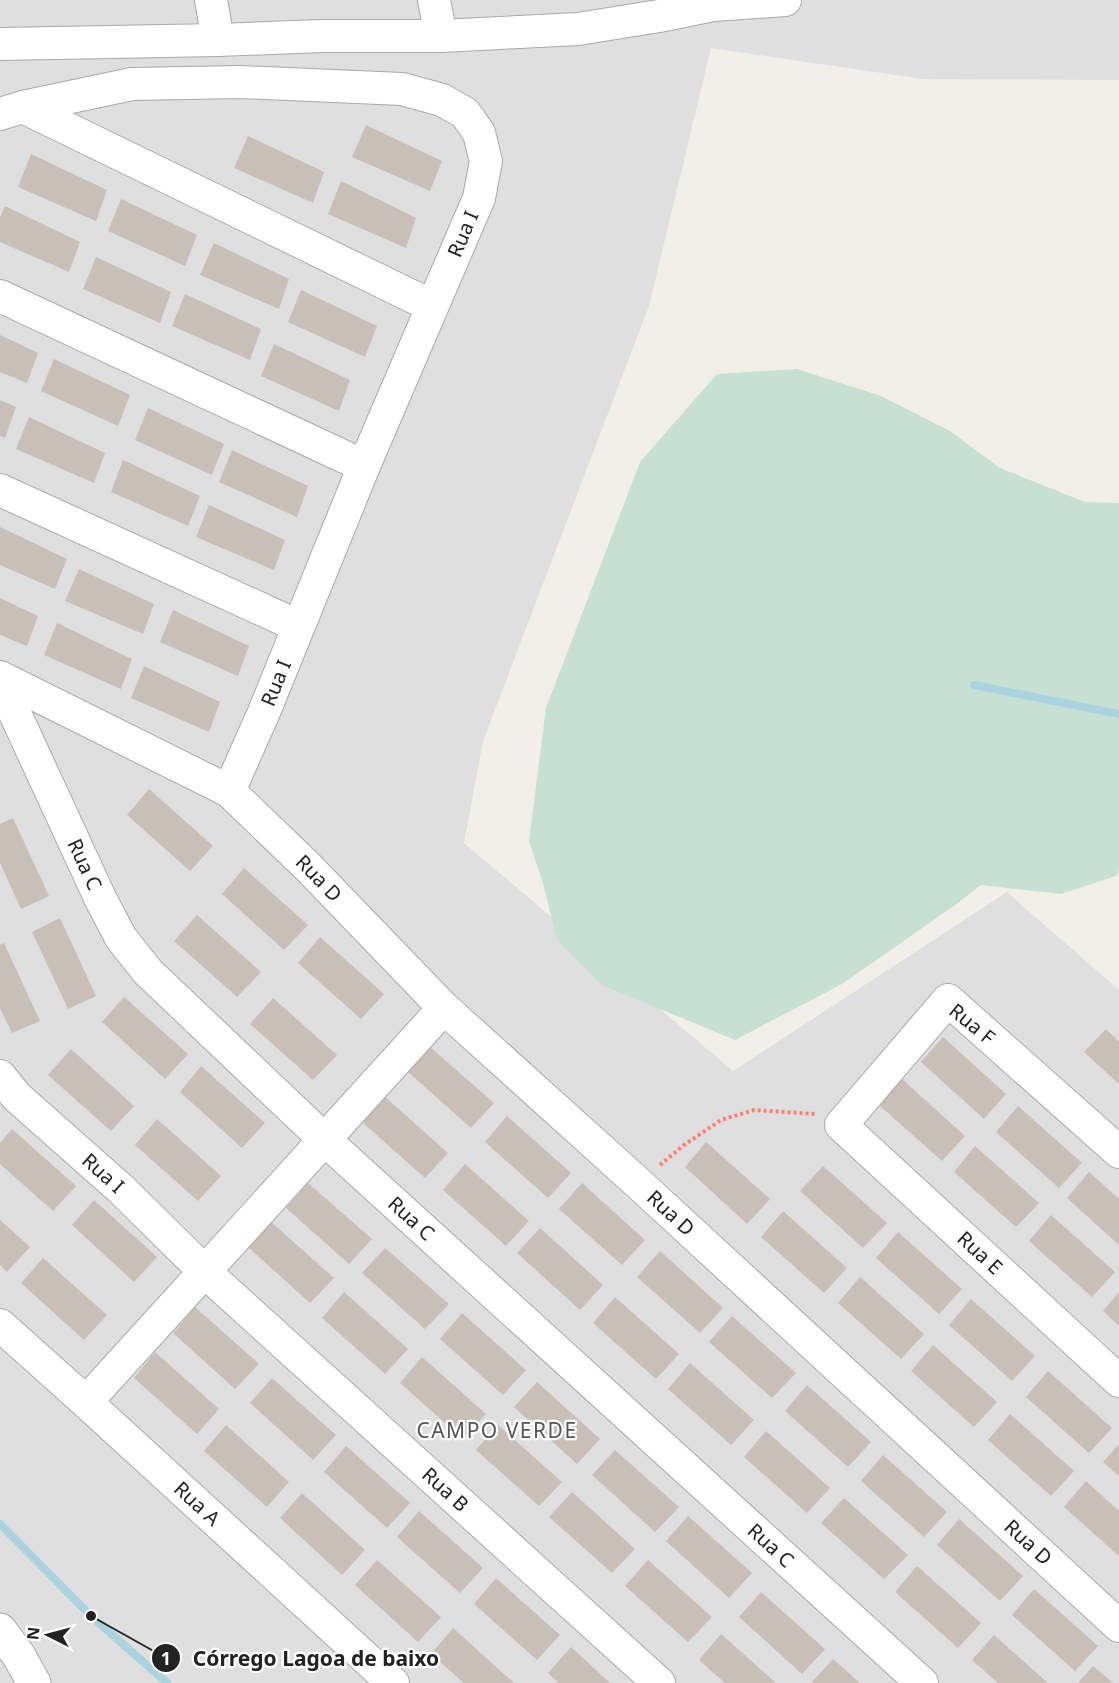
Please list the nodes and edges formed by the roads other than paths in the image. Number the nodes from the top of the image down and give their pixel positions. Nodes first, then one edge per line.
1 (211, 0) edge
2 (434, 0) edge
3 (785, 0) edge
4 (658, 8) edge
5 (441, 36) junction
6 (218, 40) junction
7 (0, 44) edge
8 (11, 110) edge
9 (0, 296) edge
10 (432, 306) junction
11 (364, 466) junction
12 (0, 490) edge
13 (298, 626) junction
14 (0, 679) edge
15 (229, 791) junction
16 (444, 1008) junction
17 (0, 1076) edge
18 (841, 1125) joint
19 (325, 1140) junction
20 (1119, 1152) edge
21 (205, 1272) junction
22 (0, 1325) edge
23 (1119, 1382) edge
24 (86, 1401) junction
25 (1119, 1626) edge
26 (0, 1630) edge
27 (34, 1683) edge
28 (393, 1683) edge
29 (659, 1683) edge
30 (922, 1683) edge

1 - 6 street
2 - 5 street
3 - 4 street
4 - 5 street
5 - 6 street
6 - 7 street
8 - 10 street
8 - 10 street, Rua I
9 - 11 street
10 - 11 street, Rua I
11 - 13 street, Rua I
12 - 13 street
13 - 15 street, Rua I
14 - 15 street, Rua D
14 - 19 street, Rua C
15 - 16 street, Rua D
16 - 19 street
16 - 25 street, Rua D
17 - 21 street, Rua I
18 - 20 street, Rua F
18 - 23 street, Rua E
19 - 21 street
19 - 30 street, Rua C
21 - 24 street
21 - 29 street, Rua B
22 - 24 street, Rua A
24 - 28 street, Rua A
26 - 27 street

